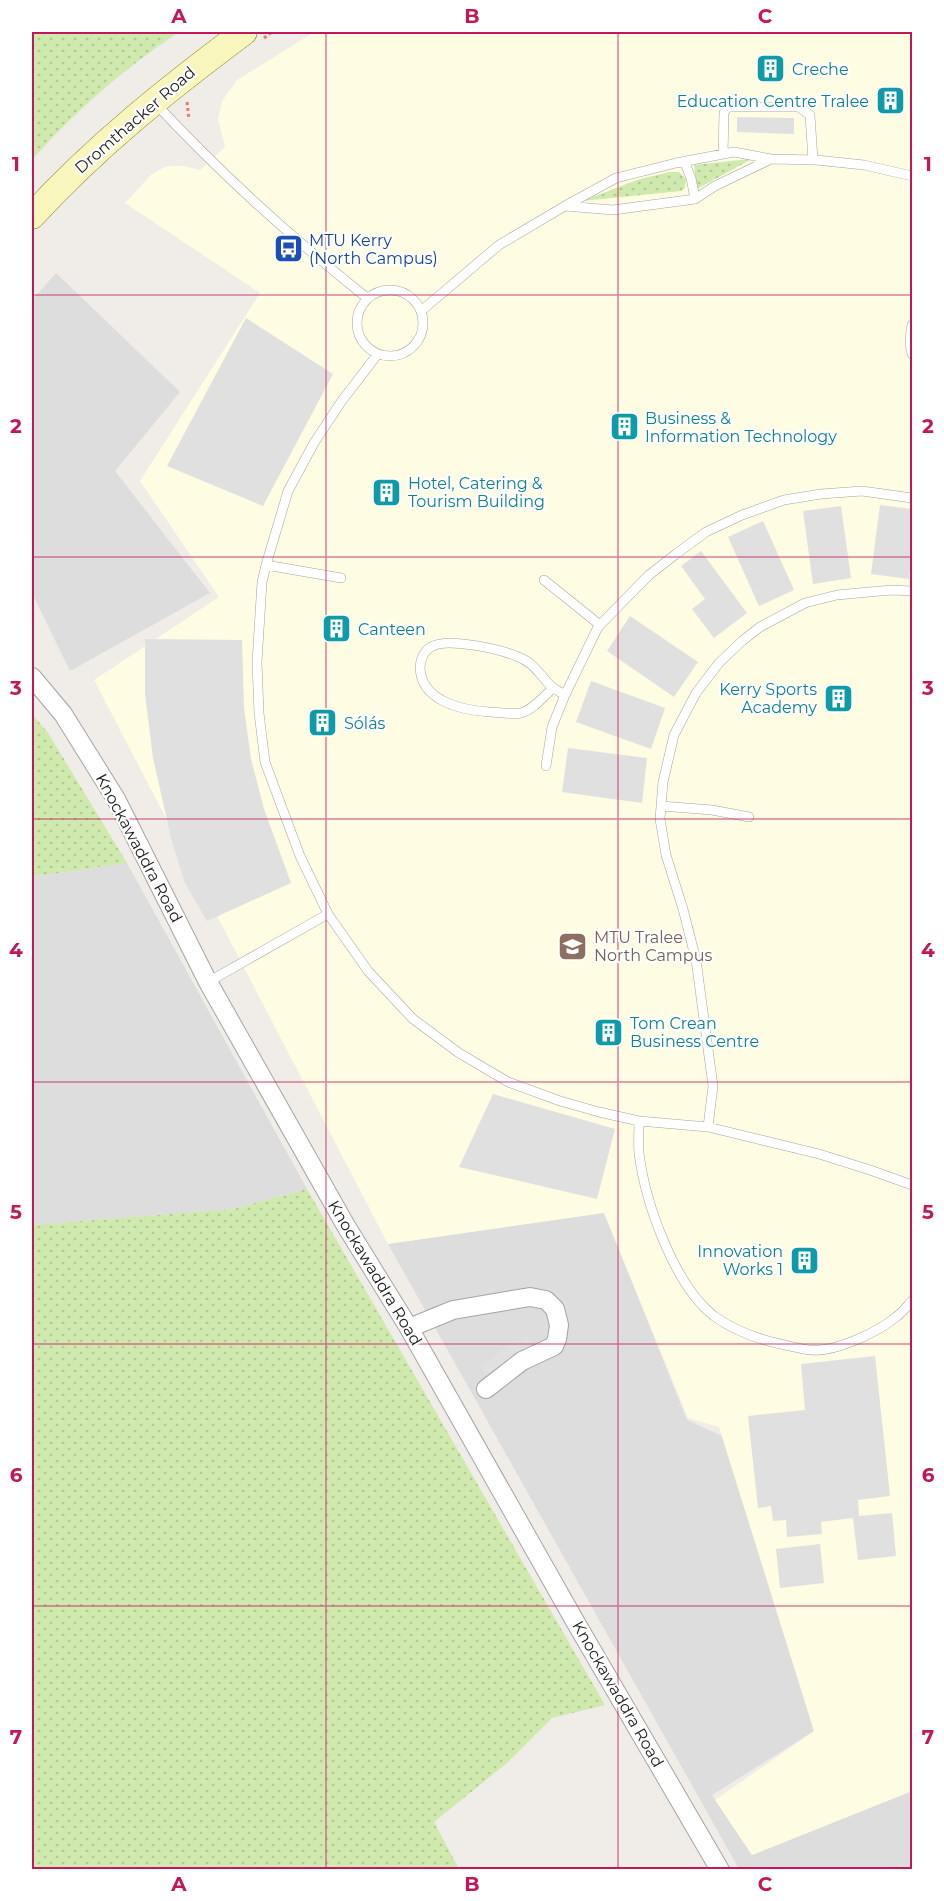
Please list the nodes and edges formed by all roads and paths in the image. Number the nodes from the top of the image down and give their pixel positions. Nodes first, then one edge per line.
1 (244, 32) edge
2 (187, 96) dead end
3 (154, 101) junction
4 (190, 123) dead end
5 (723, 154) junction
6 (771, 159) junction
7 (813, 160) junction
8 (684, 161) junction
9 (912, 177) edge
10 (695, 199) junction
11 (565, 206) junction
12 (32, 216) edge
13 (367, 298) junction
14 (421, 311) junction
15 (912, 325) edge
16 (912, 354) edge
17 (377, 355) junction
18 (912, 498) edge
19 (266, 565) junction
20 (341, 578) dead end
21 (544, 580) dead end
22 (912, 591) edge
23 (600, 625) junction
24 (32, 677) edge
25 (553, 688) junction
26 (565, 695) junction
27 (546, 766) dead end
28 (661, 806) junction
29 (749, 818) dead end
30 (328, 914) junction
31 (208, 982) junction
32 (639, 1121) junction
33 (708, 1127) junction
34 (912, 1185) edge
35 (912, 1301) edge
36 (409, 1328) junction
37 (486, 1389) dead end
38 (720, 1869) edge

1 - 3 street, Dromthacker Road
2 - 4 path
3 - 12 street, Dromthacker Road
3 - 13 lane
5 - 6 lane
5 - 7 lane
5 - 8 lane
6 - 7 lane
6 - 10 lane
7 - 9 lane
8 - 10 lane
8 - 11 lane
10 - 11 lane
11 - 14 lane
13 - 14 lane
13 - 17 lane
14 - 17 lane
15 - 16 lane
17 - 19 lane
18 - 23 lane
19 - 20 lane
19 - 30 lane
21 - 23 lane
22 - 28 lane
23 - 26 lane
24 - 31 street, Knockawaddra Road
25 - 25 lane
25 - 26 lane
26 - 27 lane
28 - 29 lane
28 - 33 lane
30 - 31 lane
30 - 32 lane
31 - 36 street, Knockawaddra Road
32 - 33 lane
32 - 35 lane
33 - 34 lane
36 - 37 street
36 - 38 street, Knockawaddra Road

